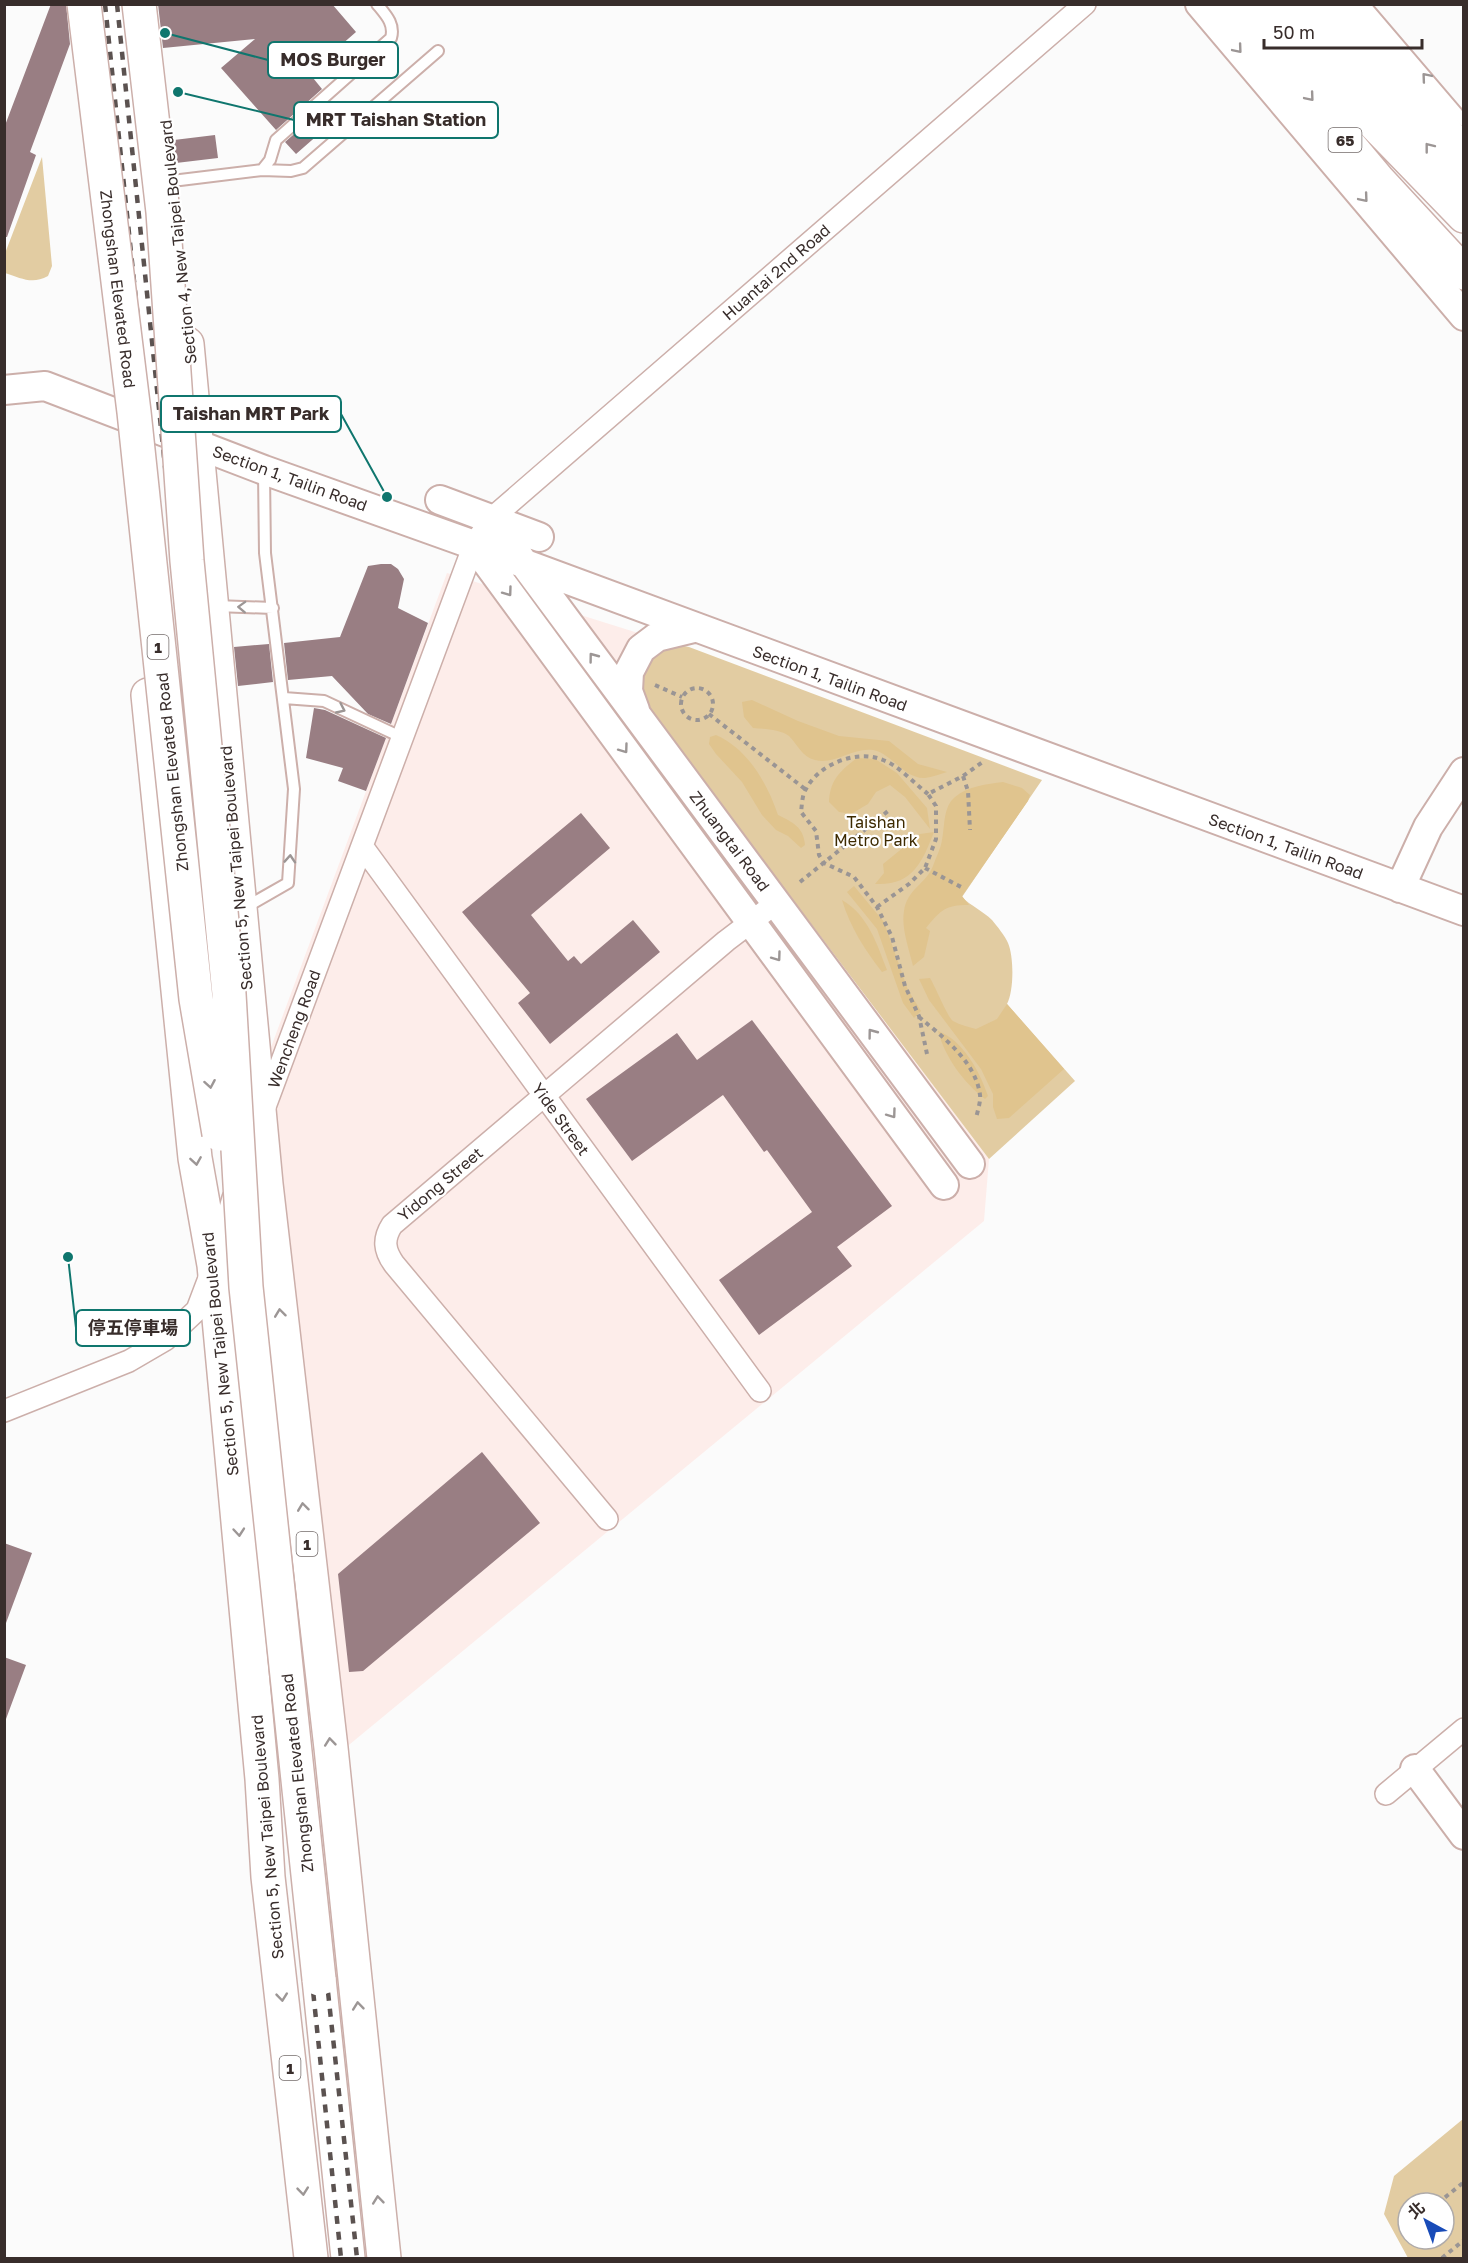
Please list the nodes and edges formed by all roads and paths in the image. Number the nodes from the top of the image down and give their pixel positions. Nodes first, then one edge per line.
1 (70, 4) edge
2 (84, 4) edge
3 (110, 4) edge
4 (139, 4) edge
5 (154, 4) edge
6 (377, 4) edge
7 (1085, 4) edge
8 (1200, 4) edge
9 (1231, 4) edge
10 (1269, 4) edge
11 (1308, 4) edge
12 (1343, 4) edge
13 (1364, 4) edge
14 (438, 51) dead end
15 (1338, 86) junction
16 (1464, 121) edge
17 (1464, 152) edge
18 (262, 170) junction
19 (172, 181) junction
20 (1464, 195) edge
21 (1464, 216) edge
22 (1464, 265) edge
23 (1464, 273) edge
24 (1464, 316) edge
25 (4, 390) edge
26 (152, 393) junction
27 (120, 414) junction
28 (196, 444) junction
29 (264, 470) junction
30 (440, 500) dead end
31 (491, 519) junction
32 (538, 537) dead end
33 (474, 545) junction
34 (525, 566) junction
35 (212, 606) junction
36 (273, 608) junction
37 (694, 628) junction
38 (655, 685) dead end
39 (682, 697) junction
40 (284, 698) junction
41 (709, 714) junction
42 (636, 715) junction
43 (402, 737) junction
44 (984, 761) dead end
45 (1464, 772) edge
46 (963, 776) junction
47 (805, 789) junction
48 (928, 794) junction
49 (888, 810) dead end
50 (231, 812) junction
51 (160, 818) junction
52 (970, 830) dead end
53 (362, 846) junction
54 (824, 863) junction
55 (925, 868) junction
56 (800, 882) dead end
57 (963, 888) dead end
58 (1400, 888) junction
59 (776, 903) junction
60 (877, 907) junction
61 (240, 910) junction
62 (1464, 912) edge
63 (751, 922) junction
64 (919, 1016) junction
65 (927, 1054) dead end
66 (544, 1096) junction
67 (976, 1119) dead end
68 (260, 1122) junction
69 (214, 1265) junction
70 (246, 1287) junction
71 (760, 1391) dead end
72 (4, 1411) edge
73 (607, 1519) dead end
74 (1464, 1729) edge
75 (1415, 1769) junction
76 (1386, 1794) dead end
77 (264, 1807) junction
78 (338, 1817) junction
79 (1464, 1835) edge
80 (1464, 2240) edge
81 (311, 2259) edge
82 (348, 2259) edge
83 (384, 2259) edge
84 (1442, 2259) edge

1 - 27 main road, 1
2 -> 70 main road, Zhongshan Elevated Road / 1, bridge
3 - 26 main road
4 - 70 main road, Zhongshan Elevated Road / 1, bridge
5 - 19 main road, Section 4, New Taipei Boulevard / 1
6 - 18 lane
7 - 31 street, Huantai 2nd Road
8 -> 24 street
9 -> 23 main road, 65
10 - 15 main road
20 -> 11 main road
12 - 17 street
16 -> 13 lane
14 - 18 lane
15 - 21 main road
15 - 22 main road
18 - 19 lane
19 - 28 main road, Section 4, New Taipei Boulevard / 1
25 - 27 street, Section 1, Tailin Road
26 - 27 main road
26 - 28 main road
27 - 28 street, Section 1, Tailin Road
27 - 51 main road, Section 5, New Taipei Boulevard / 1
28 - 29 street, Section 1, Tailin Road
28 - 35 main road, Section 5, New Taipei Boulevard / 1
29 - 33 street, Section 1, Tailin Road
29 - 36 lane
30 - 31 street
31 - 32 street
31 - 33 street, Huantai 2nd Road
31 - 34 street, Zhuangtai Road
33 - 34 street, Section 1, Tailin Road
33 - 43 street, Wencheng Road
33 -> 63 street, Zhuangtai Road
34 - 37 street, Section 1, Tailin Road
42 -> 34 street, Zhuangtai Road
36 -> 35 lane
35 - 50 main road, Section 5, New Taipei Boulevard / 1
36 - 40 lane
37 - 42 street
37 - 58 street, Section 1, Tailin Road
38 - 39 path
39 - 41 path
39 - 41 path
40 -> 43 lane
61 -> 40 lane
41 - 47 path
42 - 59 street, Zhuangtai Road
43 - 53 street, Wencheng Road
44 - 46 path
45 - 58 street
46 - 48 path
46 - 52 path
47 - 48 path
47 - 54 path
48 - 55 path
49 - 54 path
50 - 51 main road
50 - 61 main road, Section 5, New Taipei Boulevard / 1
51 -> 69 main road, Section 5, New Taipei Boulevard / 1
53 - 66 street, Yide Street
53 - 68 street, Wencheng Road
54 - 56 path
54 - 60 path
55 - 57 path
55 - 60 path
58 - 62 street, Section 1, Tailin Road
59 - 63 street, Yidong Street
63 -> 59 street, Zhuangtai Road
60 - 64 path
61 - 68 main road, Section 5, New Taipei Boulevard / 1
63 - 66 street, Yidong Street
64 - 65 path
64 - 67 path
66 - 71 street, Yide Street
66 - 73 street, Yidong Street
68 - 69 street, Wencheng Road
78 -> 68 main road, Section 5, New Taipei Boulevard / 1
69 - 72 street, Wencheng Road
69 -> 77 main road, Section 5, New Taipei Boulevard / 1
70 - 82 main road, Zhongshan Elevated Road / 1, bridge
74 - 75 street
75 - 76 street
75 - 79 street
77 - 78 main road
77 -> 81 main road, Section 5, New Taipei Boulevard / 1
83 -> 78 main road, Section 5, New Taipei Boulevard / 1
80 - 84 path

